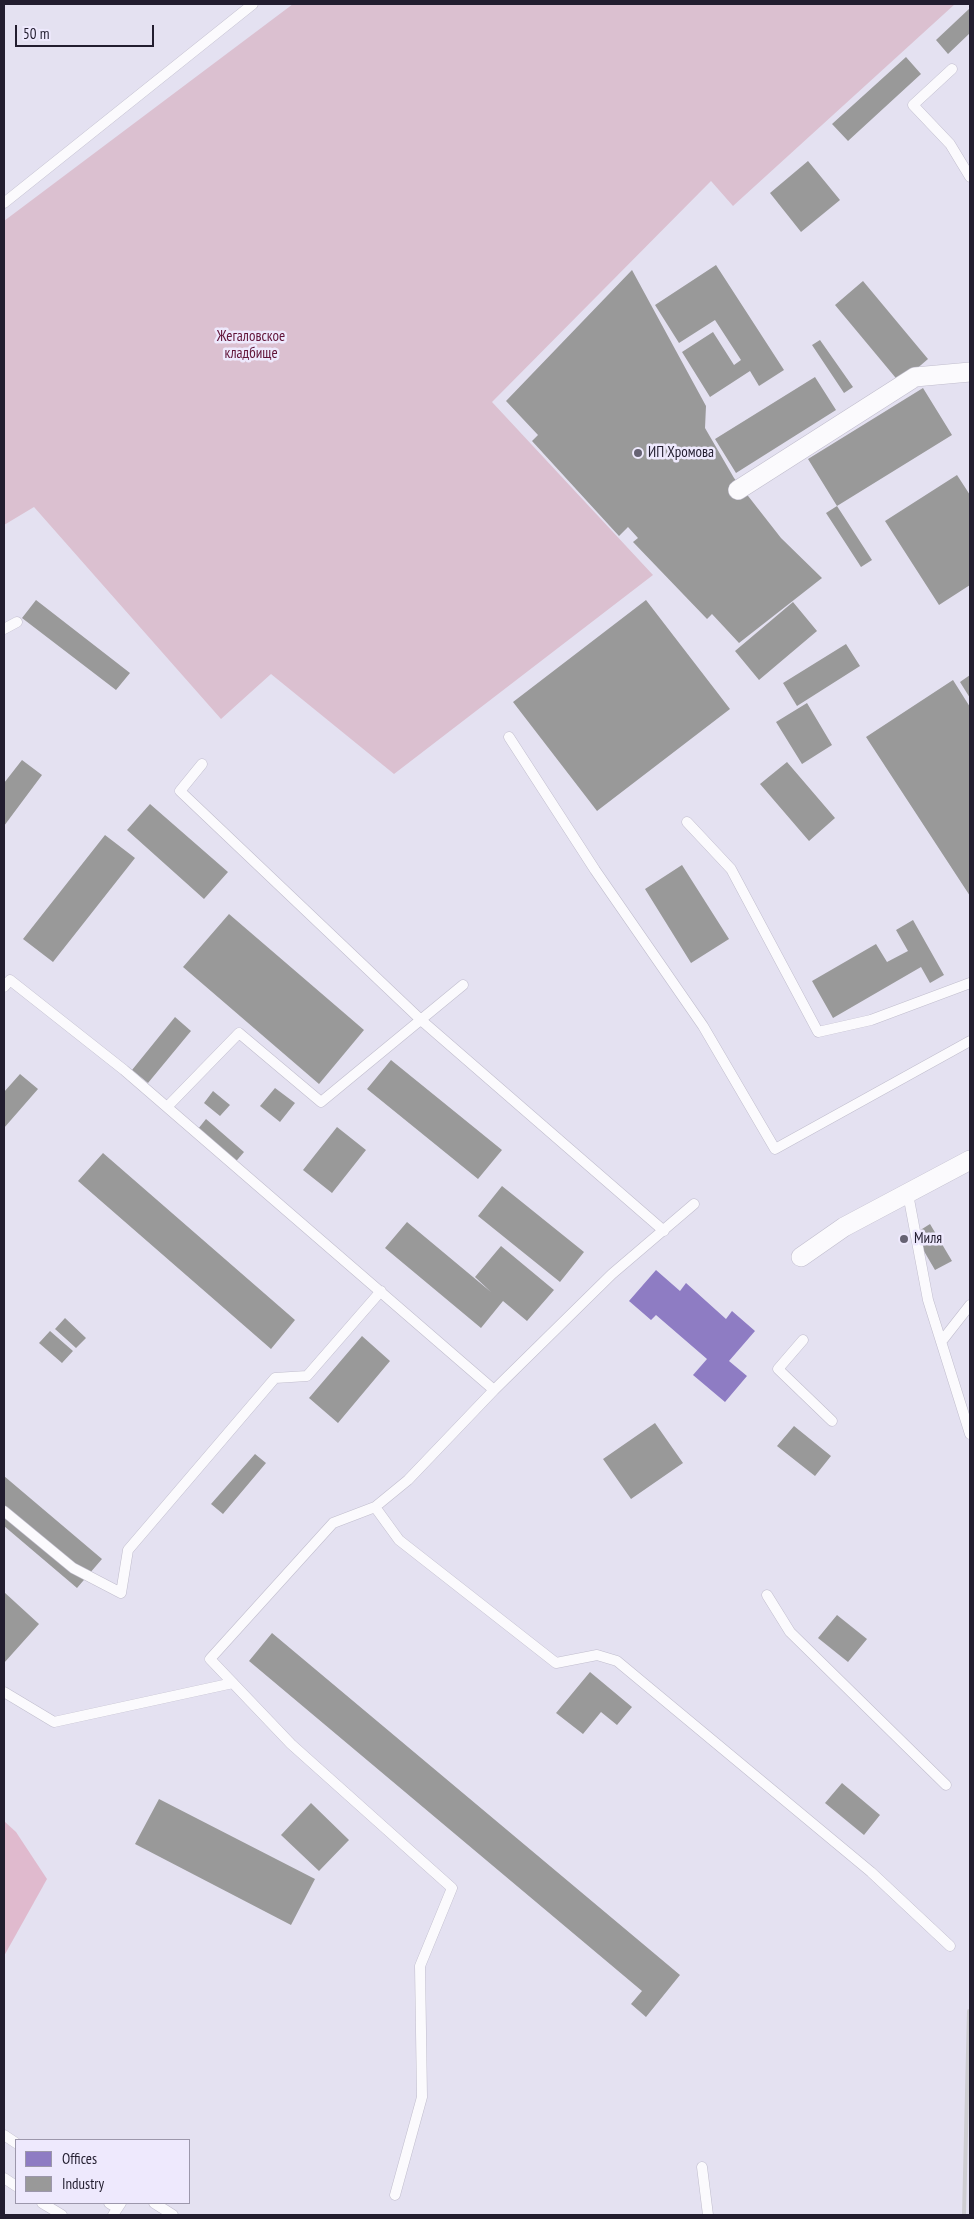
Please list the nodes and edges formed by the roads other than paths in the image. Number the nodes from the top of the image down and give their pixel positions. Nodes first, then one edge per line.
1 (253, 4) edge
2 (952, 69) dead end
3 (970, 177) edge
4 (4, 203) edge
5 (970, 372) edge
6 (738, 490) dead end
7 (17, 622) dead end
8 (4, 629) edge
9 (509, 737) dead end
10 (202, 764) dead end
11 (687, 822) dead end
12 (970, 983) edge
13 (463, 985) dead end
14 (4, 987) edge
15 (421, 1020) junction
16 (970, 1040) edge
17 (167, 1107) junction
18 (970, 1160) edge
19 (908, 1194) junction
20 (694, 1204) dead end
21 (664, 1231) junction
22 (802, 1257) dead end
23 (381, 1291) junction
24 (970, 1305) edge
25 (803, 1340) dead end
26 (941, 1342) junction
27 (494, 1390) junction
28 (832, 1421) dead end
29 (970, 1434) edge
30 (375, 1508) junction
31 (4, 1511) edge
32 (767, 1595) dead end
33 (233, 1683) junction
34 (4, 1692) edge
35 (946, 1785) dead end
36 (950, 1946) dead end
37 (4, 2135) edge
38 (15, 2142) edge
39 (702, 2167) dead end
40 (4, 2178) edge
41 (15, 2185) edge
42 (395, 2195) dead end
43 (44, 2204) edge
44 (156, 2204) edge
45 (62, 2215) edge
46 (173, 2215) edge
47 (708, 2215) edge

1 - 4 lane
2 - 3 lane
5 - 6 street
7 - 8 lane
9 - 16 lane
10 - 15 lane
11 - 12 lane
13 - 15 lane
14 - 17 lane
15 - 17 lane
15 - 21 lane
17 - 23 lane
18 - 19 street
19 - 22 street
19 - 26 lane
20 - 21 lane
21 - 27 lane
23 - 27 lane
23 - 31 lane
24 - 26 lane
25 - 28 lane
26 - 29 lane
27 - 30 lane
30 - 33 lane
30 - 36 lane
32 - 35 lane
33 - 34 lane
33 - 42 lane
37 - 38 lane
39 - 47 lane
40 - 41 lane
43 - 45 lane
44 - 46 lane

